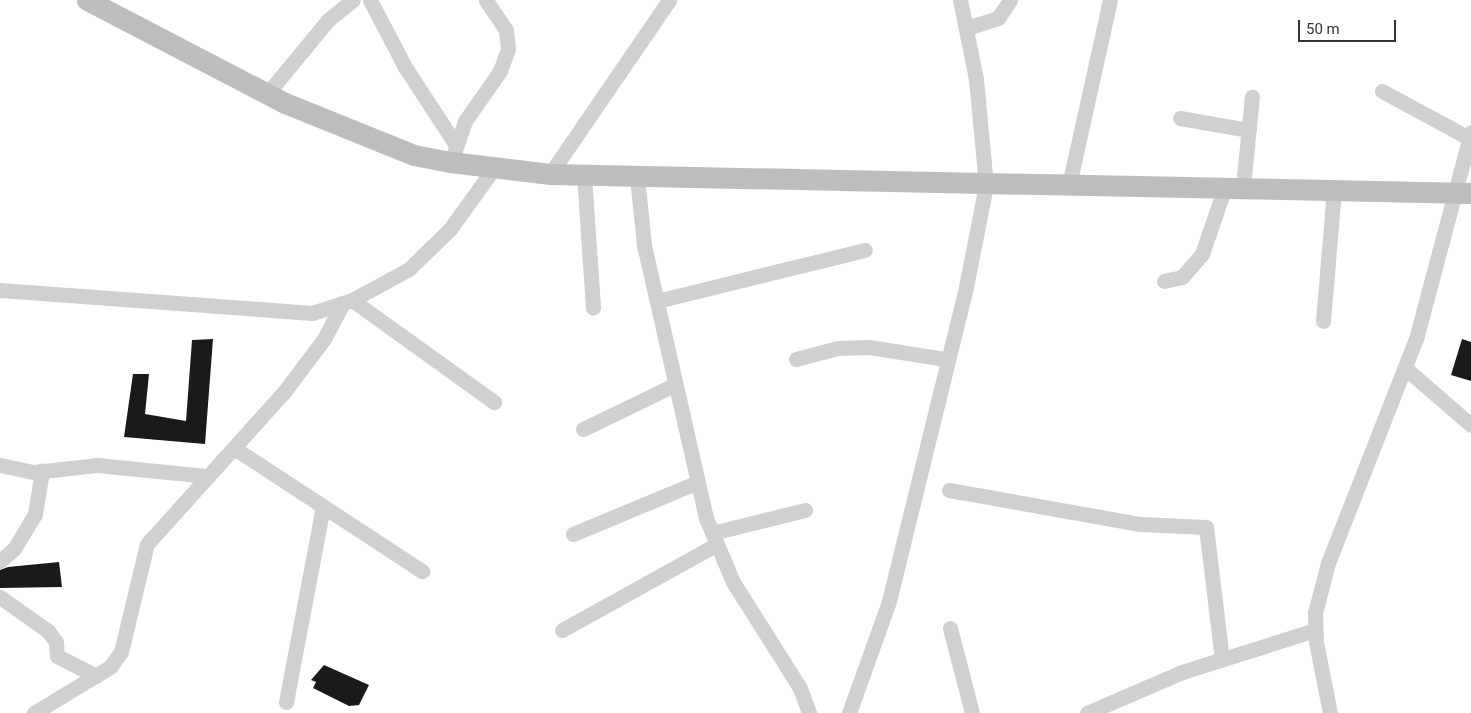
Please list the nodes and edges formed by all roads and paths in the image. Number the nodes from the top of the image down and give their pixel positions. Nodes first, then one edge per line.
1 (87, 0) edge
2 (353, 0) edge
3 (370, 0) edge
4 (486, 0) edge
5 (669, 0) edge
6 (960, 0) edge
7 (1010, 0) edge
8 (1110, 0) edge
9 (967, 28) junction
10 (1382, 91) dead end
11 (267, 94) junction
12 (1252, 96) dead end
13 (1180, 118) dead end
14 (1249, 130) junction
15 (1470, 135) edge
16 (454, 154) junction
17 (494, 168) junction
18 (550, 174) junction
19 (584, 175) junction
20 (637, 177) junction
21 (986, 184) junction
22 (1069, 185) junction
23 (1234, 187) junction
24 (1334, 189) junction
25 (1463, 192) edge
26 (865, 250) dead end
27 (1164, 281) dead end
28 (0, 290) edge
29 (348, 301) junction
30 (657, 301) junction
31 (592, 308) dead end
32 (1323, 320) dead end
33 (796, 359) dead end
34 (946, 359) junction
35 (1405, 368) junction
36 (676, 384) junction
37 (494, 402) dead end
38 (1471, 425) edge
39 (583, 430) dead end
40 (234, 448) junction
41 (0, 465) edge
42 (42, 471) junction
43 (208, 476) junction
44 (698, 482) junction
45 (949, 490) dead end
46 (323, 506) junction
47 (805, 510) dead end
48 (574, 534) dead end
49 (714, 539) junction
50 (0, 561) edge
51 (422, 571) dead end
52 (0, 597) edge
53 (950, 628) dead end
54 (562, 630) dead end
55 (1315, 630) junction
56 (1222, 659) junction
57 (96, 676) junction
58 (286, 702) dead end
59 (34, 713) edge
60 (809, 713) edge
61 (849, 713) edge
62 (972, 713) edge
63 (1087, 713) edge
64 (1330, 713) edge

1 - 11 main road
2 - 11 street
3 - 16 street
4 - 16 street
5 - 18 street
6 - 9 street
7 - 9 street
8 - 22 street
9 - 21 street
10 - 15 street
11 - 16 main road
12 - 14 street
13 - 14 street
14 - 23 street
15 - 25 street
16 - 17 main road
17 - 18 main road
17 - 29 street
18 - 19 main road
19 - 20 main road
19 - 31 street
20 - 21 main road
20 - 30 street
21 - 22 main road
21 - 34 street
22 - 23 main road
23 - 24 main road
23 - 27 street
24 - 25 main road
24 - 32 street
25 - 35 street
26 - 30 street
28 - 29 street
29 - 37 street
29 - 40 street
30 - 36 street
33 - 34 street
34 - 61 street
35 - 38 street
35 - 55 street
36 - 39 street
36 - 44 street
40 - 43 street
40 - 46 street
41 - 42 street
42 - 43 street
42 - 50 street
43 - 57 street
44 - 48 street
44 - 49 street
45 - 56 street
46 - 51 street
46 - 58 street
47 - 49 street
49 - 54 street
49 - 60 street
52 - 57 street
53 - 62 street
55 - 56 street
55 - 64 street
56 - 63 street
57 - 59 street

